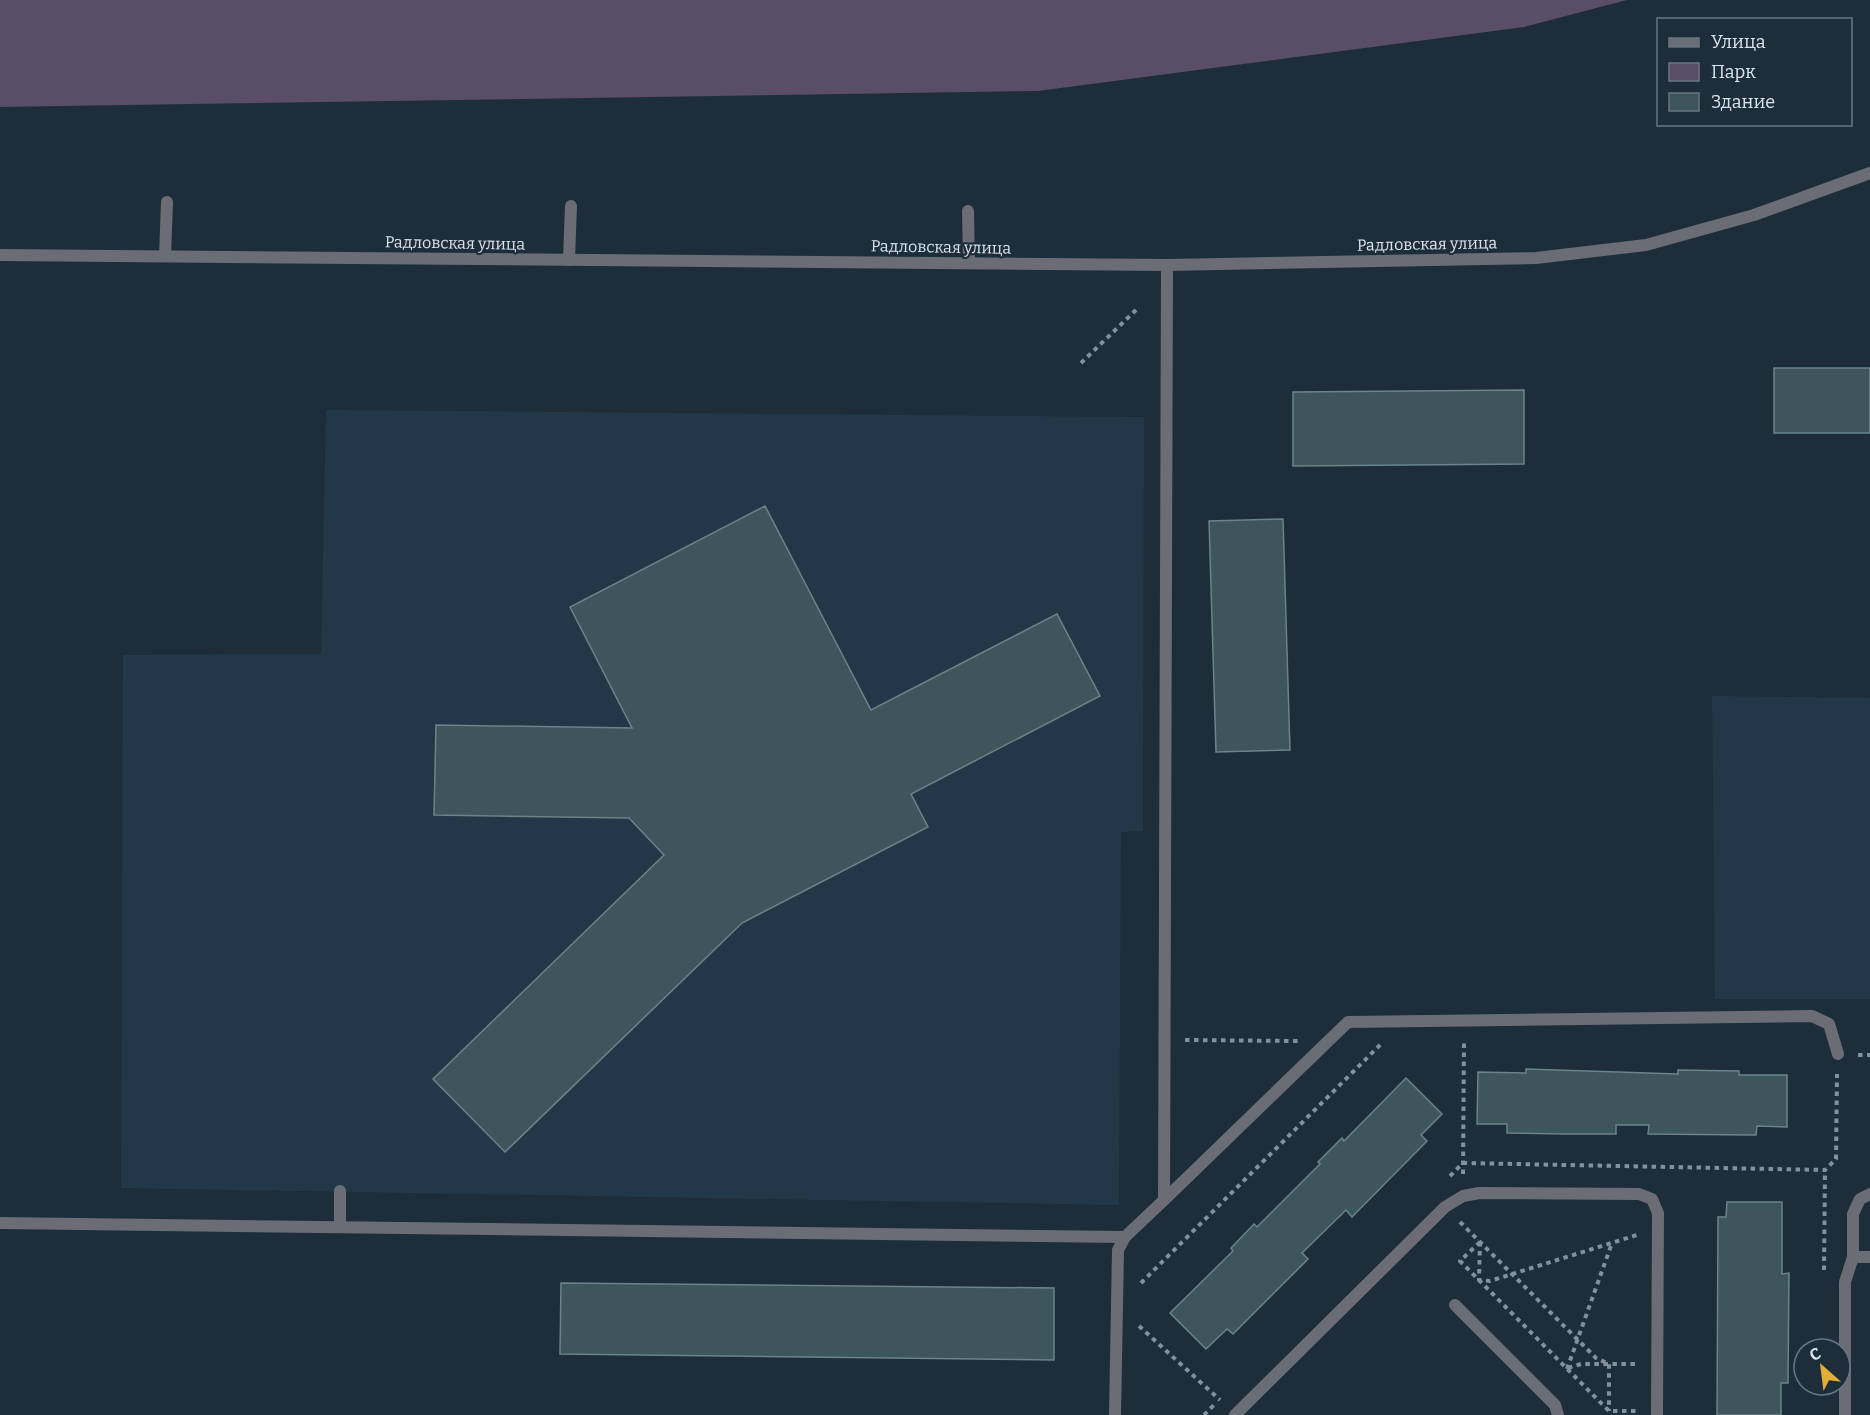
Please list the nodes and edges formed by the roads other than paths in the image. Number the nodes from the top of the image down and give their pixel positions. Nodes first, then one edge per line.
1 (1870, 173) edge
2 (167, 202) dead end
3 (571, 206) dead end
4 (968, 211) dead end
5 (0, 255) edge
6 (165, 256) junction
7 (569, 260) junction
8 (969, 263) junction
9 (1167, 265) junction
10 (1838, 1054) dead end
11 (340, 1191) dead end
12 (1870, 1194) edge
13 (1164, 1200) junction
14 (0, 1223) edge
15 (340, 1227) junction
16 (1125, 1237) junction
17 (1853, 1257) junction
18 (1870, 1257) edge
19 (1455, 1305) dead end
20 (1657, 1413) edge
21 (1115, 1415) edge
22 (1235, 1415) edge
23 (1558, 1415) edge
24 (1845, 1415) edge

1 - 9 street, Радловская улица
2 - 6 street
3 - 7 street
4 - 8 street
5 - 6 street, Радловская улица
6 - 7 street, Радловская улица
7 - 8 street, Радловская улица
8 - 9 street, Радловская улица
9 - 13 street
10 - 13 street
11 - 15 street
12 - 17 street
13 - 16 street
14 - 15 street
15 - 16 street
16 - 21 street
17 - 18 street
17 - 24 street
19 - 23 street
20 - 22 street

